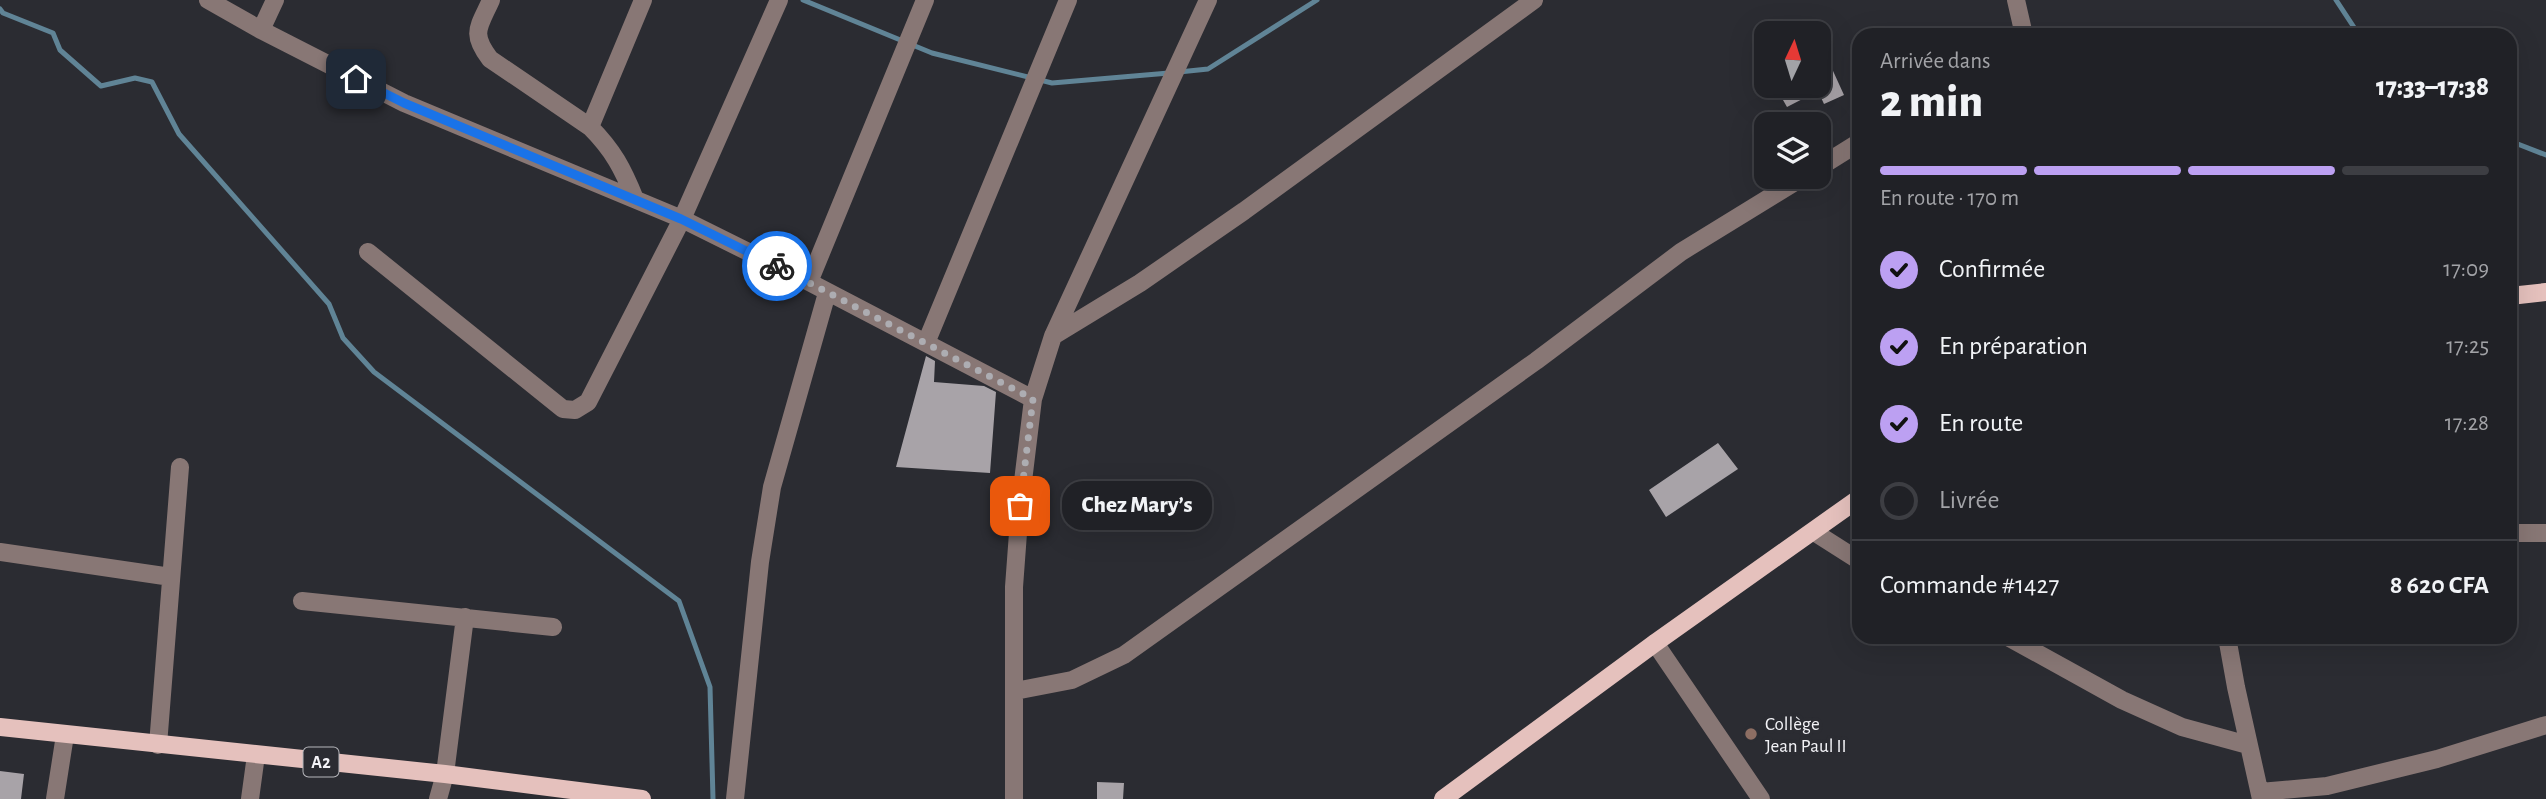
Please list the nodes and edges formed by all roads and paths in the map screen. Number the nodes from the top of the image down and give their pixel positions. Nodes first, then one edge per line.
1 (208, 0) edge
2 (275, 0) edge
3 (491, 0) edge
4 (643, 0) edge
5 (779, 0) edge
6 (925, 0) edge
7 (1068, 0) edge
8 (1208, 0) edge
9 (1534, 0) edge
10 (2016, 0) edge
11 (2022, 28) edge
12 (261, 30) junction
13 (590, 127) junction
14 (1852, 147) edge
15 (1831, 160) edge
16 (1783, 189) edge
17 (635, 199) junction
18 (681, 219) junction
19 (368, 252) dead end
20 (809, 282) junction
21 (2546, 292) edge
22 (827, 293) junction
23 (2517, 295) edge
24 (1053, 336) junction
25 (926, 343) junction
26 (1033, 399) junction
27 (180, 467) dead end
28 (1852, 504) edge
29 (1814, 532) junction
30 (2517, 533) edge
31 (2546, 533) edge
32 (0, 552) edge
33 (1852, 556) edge
34 (171, 577) junction
35 (302, 601) dead end
36 (465, 617) junction
37 (553, 627) dead end
38 (1655, 643) junction
39 (2021, 644) edge
40 (2228, 644) edge
41 (1015, 691) junction
42 (2546, 725) edge
43 (0, 727) edge
44 (65, 735) junction
45 (158, 745) junction
46 (2248, 745) junction
47 (256, 755) junction
48 (445, 774) junction
49 (2260, 796) edge
50 (55, 799) edge
51 (250, 799) edge
52 (438, 799) edge
53 (642, 799) edge
54 (735, 799) edge
55 (1014, 799) edge
56 (1443, 799) edge
57 (1761, 799) edge

1 - 12 street
2 - 12 street
3 - 13 street
4 - 13 street
5 - 18 street
6 - 20 street
7 - 25 street
8 - 24 street
9 - 24 street
10 - 11 street
12 - 17 street
13 - 17 street
14 - 15 street
16 - 41 street
17 - 18 street
18 - 19 street
18 - 20 street
20 - 22 street
21 - 23 main road
22 - 25 street
22 - 54 street
24 - 26 street
25 - 26 street
26 - 41 street
27 - 34 street
28 - 29 main road
29 - 33 street
29 - 38 main road
30 - 31 street
32 - 34 street
34 - 45 street
35 - 36 street
36 - 37 street
36 - 48 street
38 - 56 main road
38 - 57 street
39 - 46 street
40 - 46 street
41 - 55 street
42 - 49 street
43 - 44 main road, A2
44 - 45 main road, A2
44 - 50 street
45 - 47 main road, A2
46 - 49 street
47 - 48 main road, A2
47 - 51 street
48 - 52 street
48 - 53 main road, A2

